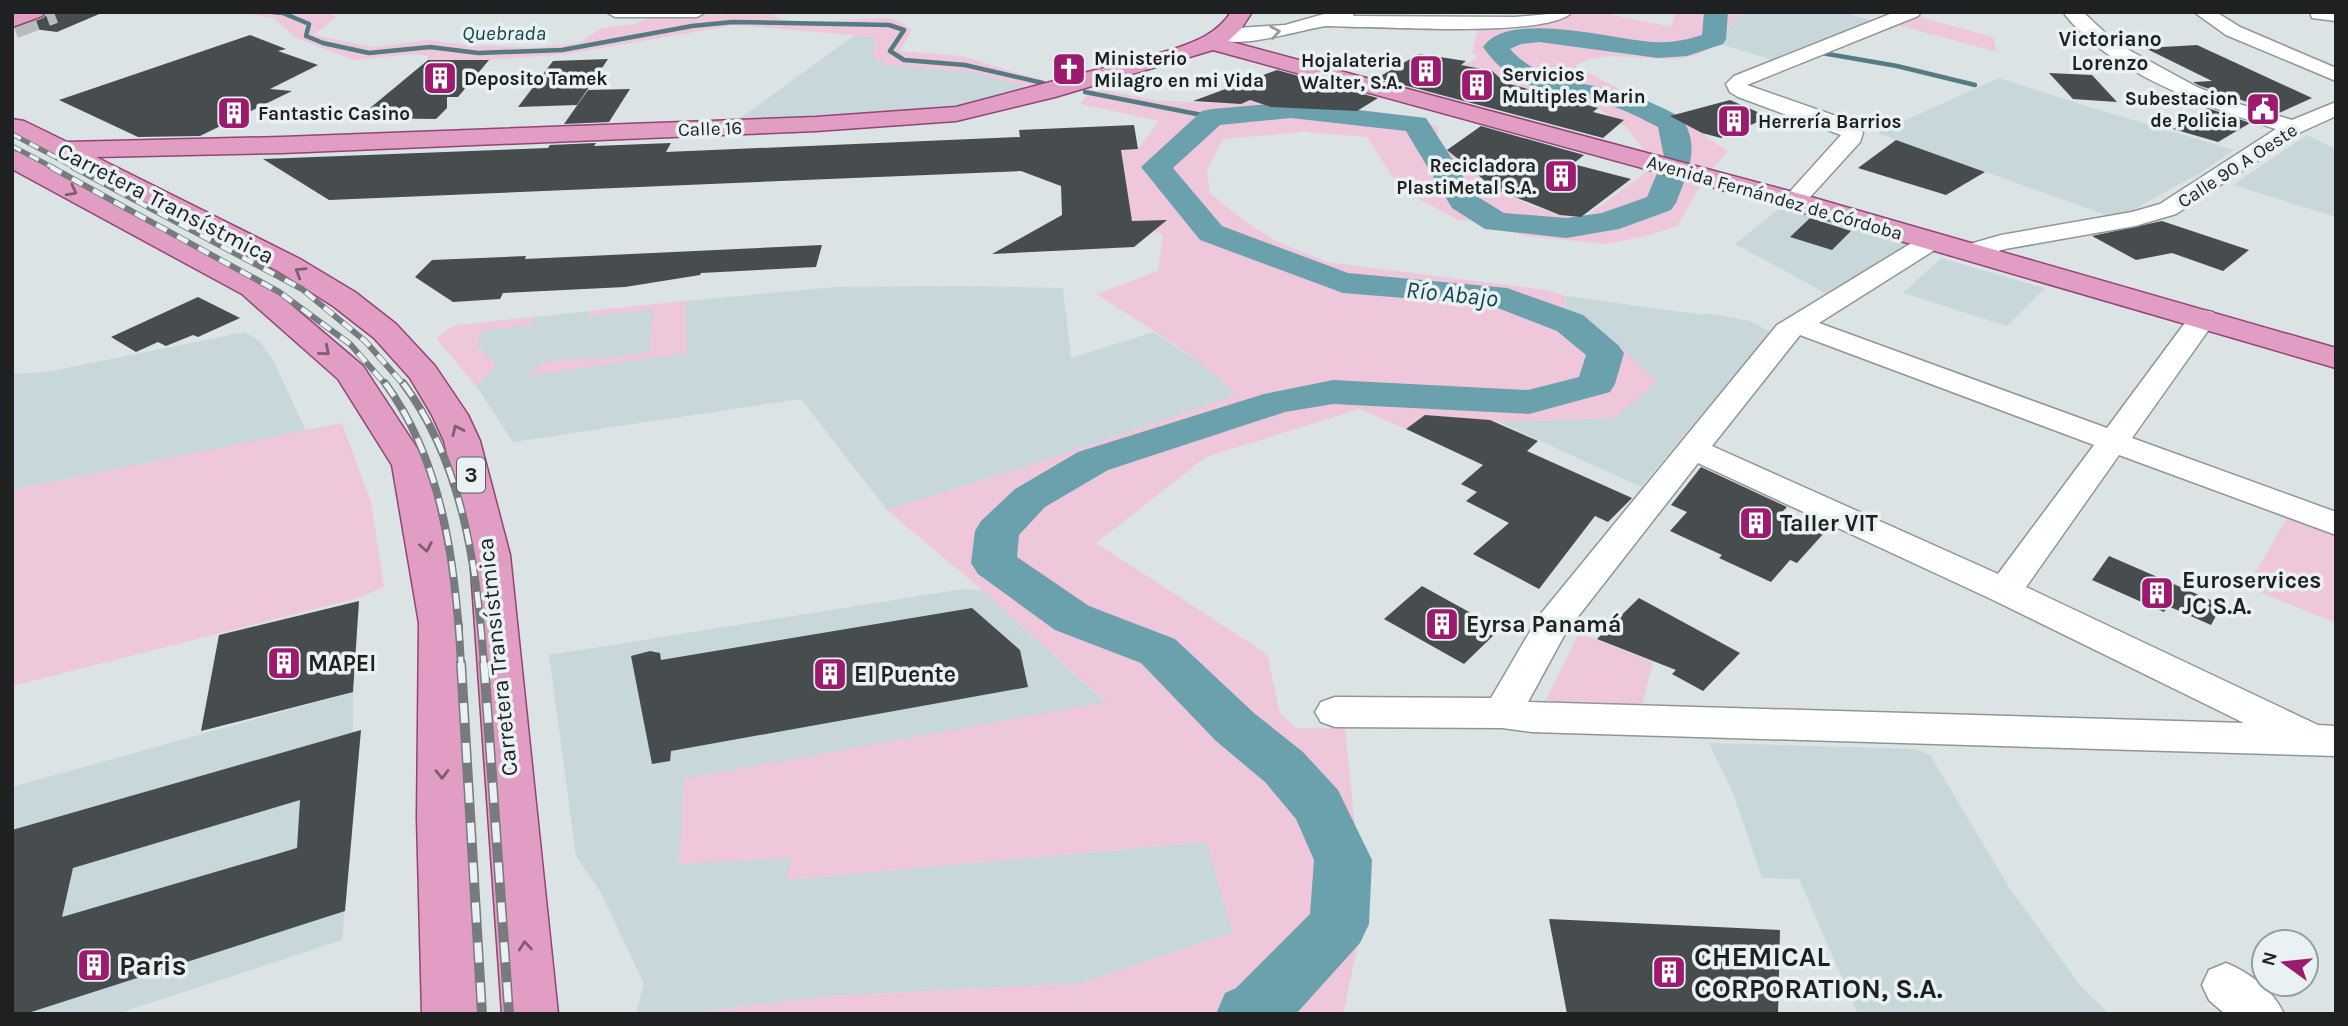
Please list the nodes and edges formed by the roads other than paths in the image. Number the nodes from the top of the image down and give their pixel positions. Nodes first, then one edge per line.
1 (35, 12) edge
2 (615, 12) edge
3 (697, 12) edge
4 (1242, 12) edge
5 (1349, 12) edge
6 (1563, 12) edge
7 (1912, 12) edge
8 (2072, 12) edge
9 (2203, 12) edge
10 (14, 20) edge
11 (1327, 21) junction
12 (1217, 39) junction
13 (2336, 75) edge
14 (2329, 116) edge
15 (2292, 127) junction
16 (13, 142) edge
17 (154, 149) junction
18 (62, 150) junction
19 (99, 170) junction
20 (1794, 201) junction
21 (1932, 241) junction
22 (1972, 251) junction
23 (2203, 318) junction
24 (1795, 324) junction
25 (2336, 358) edge
26 (2114, 441) junction
27 (1693, 449) junction
28 (2336, 524) edge
29 (2004, 591) junction
30 (1335, 712) dead end
31 (1502, 713) junction
32 (2326, 740) edge
33 (450, 1014) edge
34 (530, 1014) edge

1 - 10 main road
2 - 3 street
4 - 12 main road
5 - 11 street
6 - 11 street
7 - 20 street
8 - 15 street
9 - 13 street
12 -> 11 street
12 - 17 main road, Calle 16
12 - 20 main road, Avenida Fernández de Córdoba
14 - 15 street, Calle 90 A Oeste
15 - 22 street, Calle 90 A Oeste
16 - 18 main road, Carretera Transístmica / 3
16 -> 33 main road, Carretera Transístmica / 3
17 - 18 main road, Calle 16
17 - 19 main road, Calle 16
18 - 19 main road, Carretera Transístmica / 3
34 -> 19 main road, Carretera Transístmica / 3
20 - 21 main road, Avenida Fernández de Córdoba
21 - 22 main road, Avenida Fernández de Córdoba
21 - 24 street
22 - 23 main road, Avenida Fernández de Córdoba
23 - 25 main road, Avenida Fernández de Córdoba
23 - 26 street
24 - 26 street
24 - 27 street
26 - 28 street
26 - 29 street
27 - 29 street
27 - 31 street
29 - 32 street
30 - 31 street
31 - 32 street

